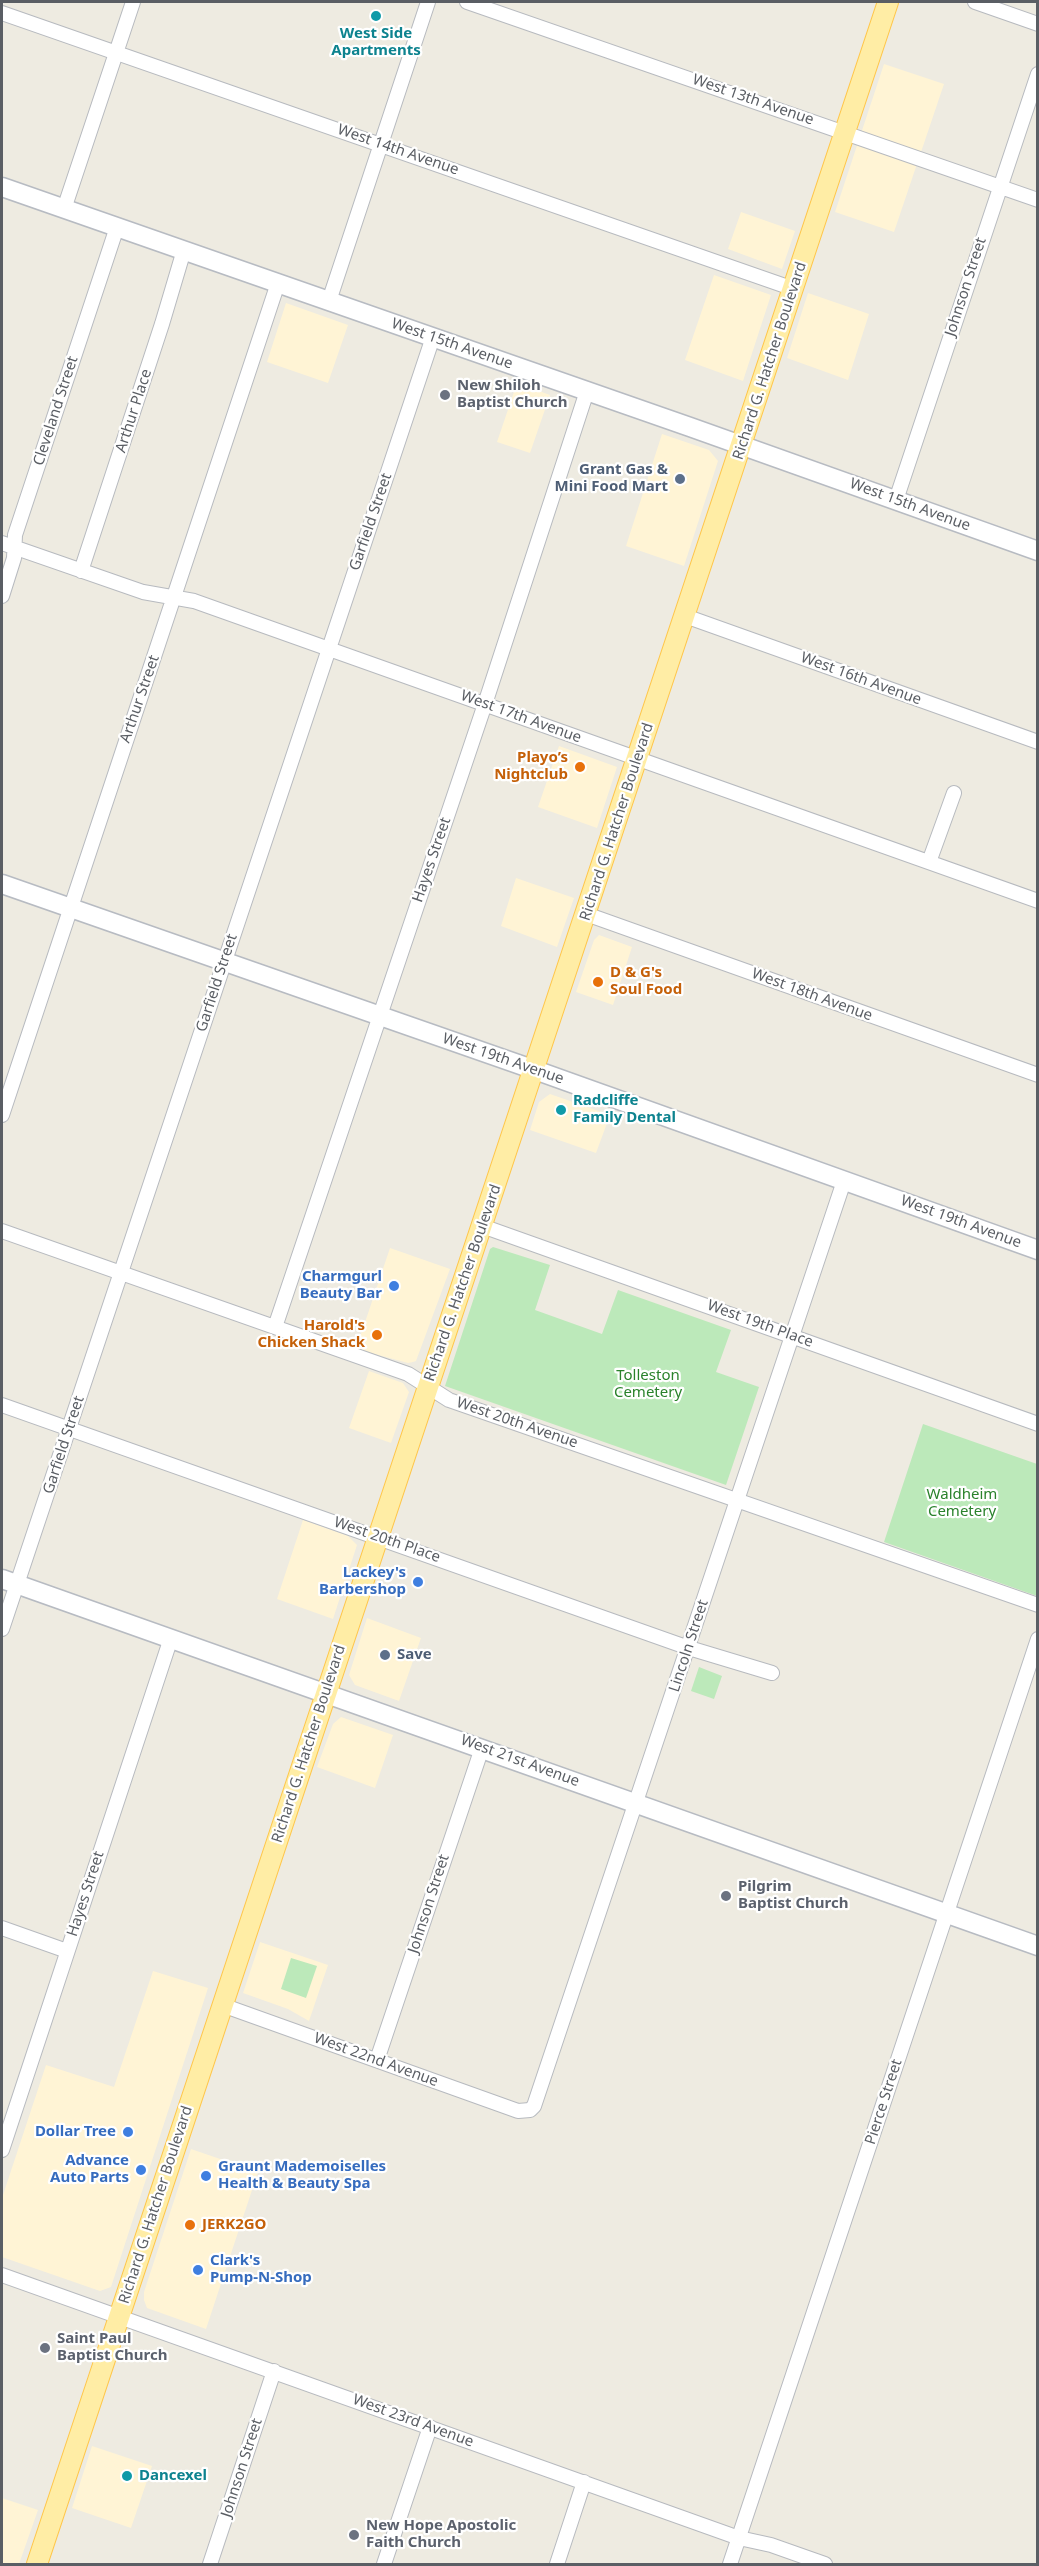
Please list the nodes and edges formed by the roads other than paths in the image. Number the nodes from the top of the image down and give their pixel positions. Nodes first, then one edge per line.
1 (133, 2) edge
2 (428, 2) edge
3 (467, 2) edge
4 (888, 2) edge
5 (975, 2) edge
6 (2, 13) edge
7 (1038, 24) edge
8 (116, 52) junction
9 (1038, 74) edge
10 (845, 132) junction
11 (380, 145) junction
12 (2, 187) edge
13 (999, 187) junction
14 (1038, 201) edge
15 (64, 209) junction
16 (117, 227) junction
17 (184, 250) junction
18 (278, 283) junction
19 (794, 289) junction
20 (329, 301) junction
21 (433, 337) junction
22 (587, 391) junction
23 (742, 445) junction
24 (896, 500) junction
25 (8, 546) edge
26 (1038, 551) edge
27 (81, 571) junction
28 (2, 596) edge
29 (174, 597) junction
30 (686, 616) junction
31 (328, 649) junction
32 (485, 704) junction
33 (1038, 742) edge
34 (638, 759) junction
35 (954, 793) dead end
36 (928, 862) junction
37 (2, 884) edge
38 (1038, 901) edge
39 (71, 908) junction
40 (586, 914) junction
41 (224, 962) junction
42 (380, 1016) junction
43 (535, 1070) junction
44 (1038, 1075) edge
45 (2, 1115) edge
46 (844, 1180) junction
47 (482, 1226) junction
48 (2, 1231) edge
49 (1038, 1250) edge
50 (121, 1273) junction
51 (275, 1328) junction
52 (792, 1335) junction
53 (428, 1387) junction
54 (2, 1405) edge
55 (1038, 1424) edge
56 (69, 1429) junction
57 (738, 1500) junction
58 (378, 1536) junction
59 (9, 1582) edge
60 (1038, 1605) edge
61 (2, 1629) edge
62 (171, 1638) junction
63 (1038, 1640) edge
64 (689, 1648) junction
65 (772, 1673) dead end
66 (326, 1693) junction
67 (482, 1748) junction
68 (637, 1803) junction
69 (946, 1914) junction
70 (2, 1928) edge
71 (1038, 1946) edge
72 (67, 1951) junction
73 (222, 2005) junction
74 (377, 2060) junction
75 (530, 2110) joint
76 (2, 2150) edge
77 (2, 2275) edge
78 (119, 2316) junction
79 (274, 2371) junction
80 (430, 2427) junction
81 (585, 2482) junction
82 (739, 2538) junction
83 (37, 2565) edge
84 (210, 2565) edge
85 (384, 2565) edge
86 (557, 2565) edge
87 (730, 2565) edge
88 (825, 2565) edge

1 - 8 street
2 - 11 street
3 - 10 street, West 13th Avenue
4 - 10 main road, Richard G. Hatcher Boulevard
5 - 7 street
6 - 8 street, West 14th Avenue
8 - 11 street, West 14th Avenue
8 - 15 street
9 - 13 street, Johnson Street
10 - 13 street, West 13th Avenue
10 - 19 main road, Richard G. Hatcher Boulevard
11 - 19 street, West 14th Avenue
11 - 20 street
12 - 15 street, West 15th Avenue
13 - 14 street, West 13th Avenue
13 - 24 street, Johnson Street
15 - 16 street, West 15th Avenue
16 - 17 street, West 15th Avenue
16 - 25 street, Cleveland Street
17 - 18 street, West 15th Avenue
17 - 27 street, Arthur Place
18 - 20 street, West 15th Avenue
18 - 29 street, Arthur Street
19 - 23 main road, Richard G. Hatcher Boulevard
20 - 21 street, West 15th Avenue
21 - 22 street, West 15th Avenue
21 - 31 street, Garfield Street
22 - 23 street, West 15th Avenue
22 - 32 street, Hayes Street
23 - 24 street, West 15th Avenue
23 - 30 main road, Richard G. Hatcher Boulevard
24 - 26 street, West 15th Avenue
25 - 27 street, West 17th Avenue
25 - 28 street, Cleveland Street
27 - 29 street, West 17th Avenue
29 - 31 street, West 17th Avenue
29 - 39 street, Arthur Street
30 - 33 street, West 16th Avenue
30 - 34 main road, Richard G. Hatcher Boulevard
31 - 32 street, West 17th Avenue
31 - 41 street, Garfield Street
32 - 34 street, West 17th Avenue
32 - 42 street, Hayes Street
34 - 36 street, West 17th Avenue
34 - 40 main road, Richard G. Hatcher Boulevard
35 - 36 street
36 - 38 street, West 17th Avenue
37 - 39 street, West 19th Avenue
39 - 41 street, West 19th Avenue
39 - 45 street, Arthur Street
40 - 43 main road, Richard G. Hatcher Boulevard
40 - 44 street, West 18th Avenue
41 - 42 street, West 19th Avenue
41 - 50 street, Garfield Street
42 - 43 street, West 19th Avenue
42 - 51 street, Hayes Street
43 - 46 street, West 19th Avenue
43 - 47 main road, Richard G. Hatcher Boulevard
46 - 49 street, West 19th Avenue
46 - 52 street, Lincoln Street
47 - 52 street, West 19th Place
47 - 53 main road, Richard G. Hatcher Boulevard
48 - 50 street, West 20th Avenue
50 - 51 street, West 20th Avenue
50 - 56 street, Garfield Street
51 - 53 street, West 20th Avenue
52 - 55 street, West 19th Place
52 - 57 street, Lincoln Street
53 - 57 street, West 20th Avenue
53 - 58 main road, Richard G. Hatcher Boulevard
54 - 56 street, West 20th Place
56 - 58 street, West 20th Place
56 - 59 street, Garfield Street
57 - 60 street, West 20th Avenue
57 - 64 street, Lincoln Street
58 - 64 street, West 20th Place
58 - 66 main road, Richard G. Hatcher Boulevard
59 - 61 street, Garfield Street
59 - 62 street, West 21st Avenue
62 - 66 street, West 21st Avenue
62 - 72 street, Hayes Street
63 - 69 street, Pierce Street
64 - 65 street, West 20th Place
64 - 68 street, Lincoln Street
66 - 67 street, West 21st Avenue
66 - 73 main road, Richard G. Hatcher Boulevard
67 - 68 street, West 21st Avenue
67 - 74 street, Johnson Street
68 - 69 street, West 21st Avenue
68 - 75 street, Lincoln Street
69 - 71 street, West 21st Avenue
69 - 82 street, Pierce Street
70 - 72 street
72 - 76 street, Hayes Street
73 - 74 street, West 22nd Avenue
73 - 78 main road, Richard G. Hatcher Boulevard
74 - 75 street, West 22nd Avenue
77 - 78 street, West 23rd Avenue
78 - 79 street, West 23rd Avenue
78 - 83 main road, Richard G. Hatcher Boulevard
79 - 80 street, West 23rd Avenue
79 - 84 street, Johnson Street
80 - 81 street, West 23rd Avenue
80 - 85 street
81 - 82 street, West 23rd Avenue
81 - 86 street
82 - 87 street, Pierce Street
82 - 88 street, West 23rd Avenue

